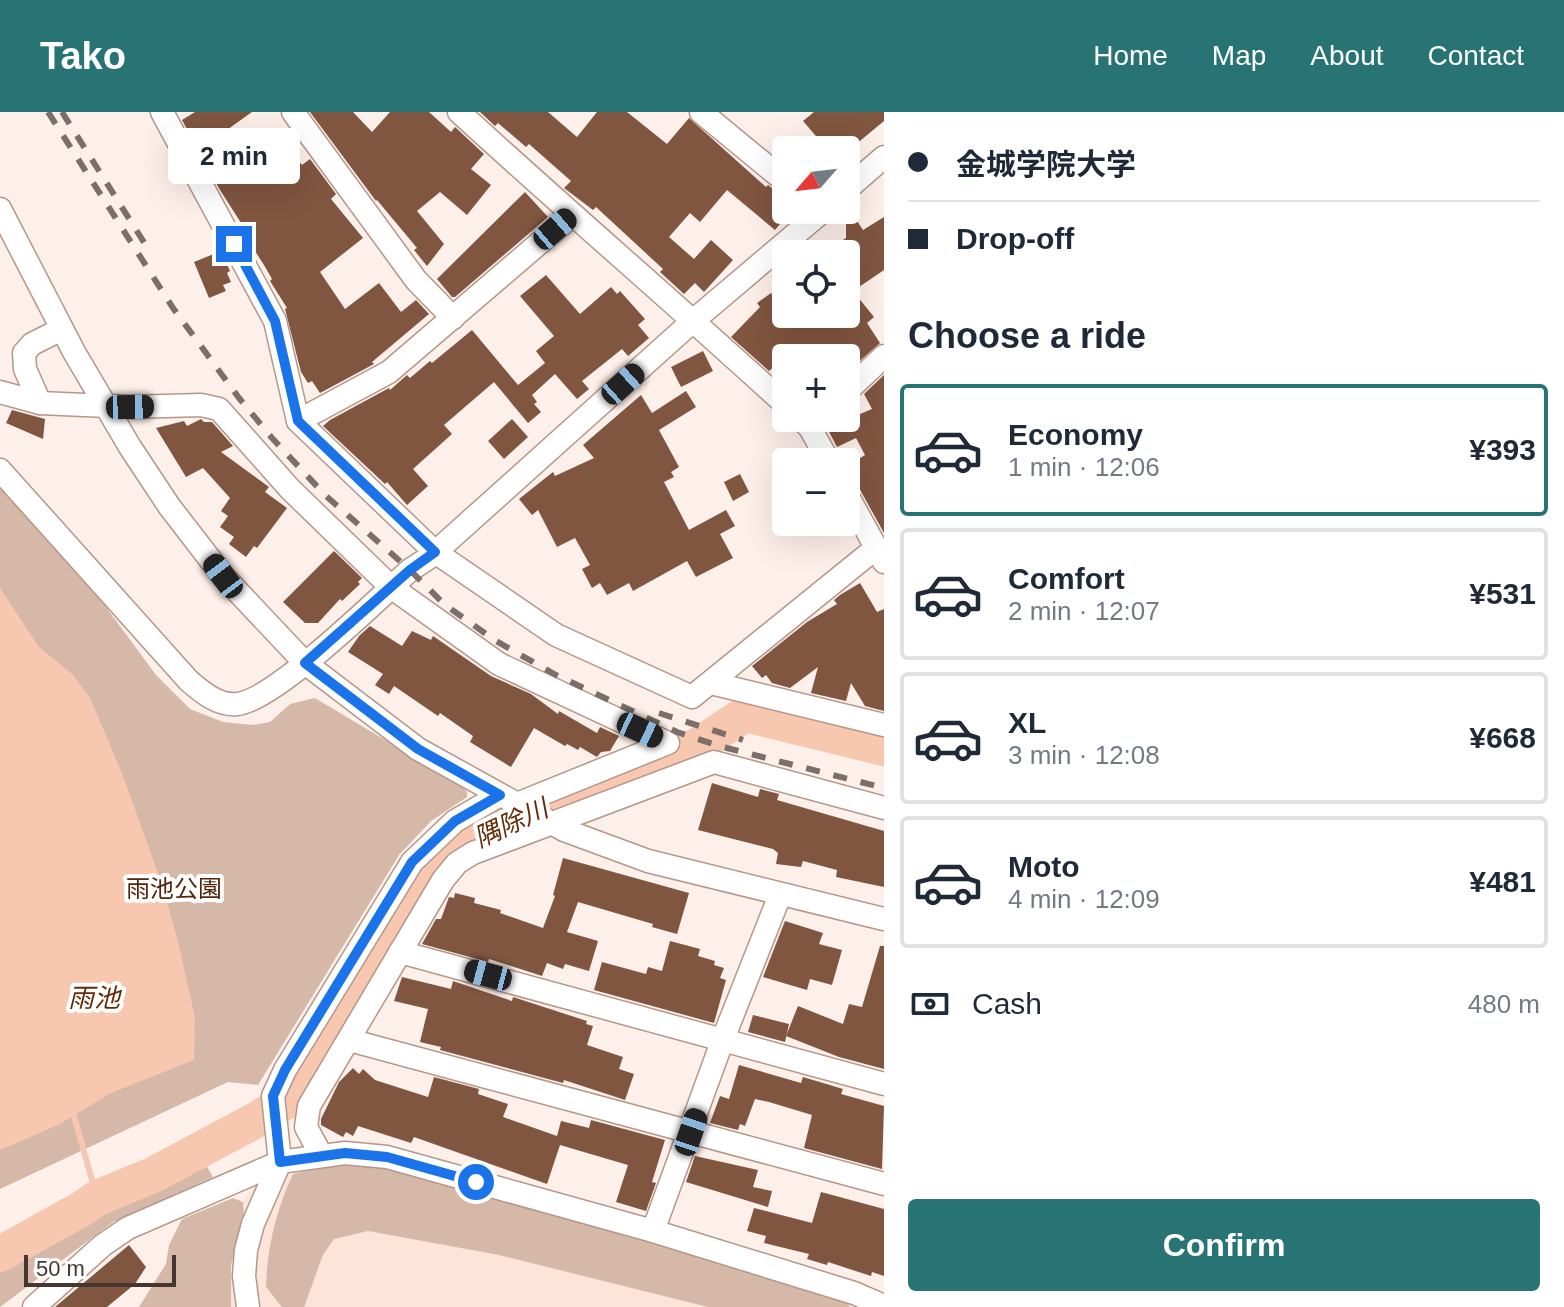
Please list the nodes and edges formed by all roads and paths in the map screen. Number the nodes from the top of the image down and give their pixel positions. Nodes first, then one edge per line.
1 (293, 112) edge
2 (459, 112) edge
3 (701, 112) edge
4 (165, 113) edge
5 (884, 157) edge
6 (772, 170) edge
7 (860, 178) edge
8 (0, 209) edge
9 (571, 216) junction
10 (806, 224) edge
11 (453, 318) junction
12 (694, 320) junction
13 (62, 329) junction
14 (884, 356) edge
15 (860, 379) edge
16 (0, 392) edge
17 (772, 392) edge
18 (40, 403) junction
19 (106, 406) junction
20 (298, 421) junction
21 (0, 470) edge
22 (860, 519) edge
23 (435, 552) junction
24 (880, 555) edge
25 (391, 587) junction
26 (305, 663) junction
27 (711, 683) junction
28 (884, 725) edge
29 (884, 808) edge
30 (527, 810) junction
31 (780, 895) junction
32 (884, 919) edge
33 (400, 952) junction
34 (723, 1039) junction
35 (349, 1040) junction
36 (884, 1084) edge
37 (691, 1132) junction
38 (321, 1155) junction
39 (280, 1162) junction
40 (884, 1184) edge
41 (653, 1231) junction
42 (879, 1302) edge
43 (34, 1307) edge
44 (248, 1307) edge

1 - 11 street
2 - 9 street
3 - 6 street
4 - 20 street
5 - 7 street
8 - 13 street
9 - 11 street
9 - 12 street
10 - 12 street
11 - 20 street
12 - 17 street
12 - 23 street
13 - 18 street
13 - 19 street
14 - 15 street
16 - 18 street
18 - 19 street
19 - 25 street
19 - 26 street
20 - 23 street
21 - 26 street
22 - 24 street
23 - 25 street
23 - 27 street
24 - 27 street
25 - 26 street
25 - 30 street
26 - 30 street
27 - 28 street
29 - 30 street
30 - 31 street
30 - 33 street
30 - 39 street
31 - 32 street
31 - 34 street
33 - 34 street
33 - 35 street
34 - 36 street
34 - 37 street
35 - 37 street
35 - 38 street
37 - 40 street
37 - 41 street
38 - 39 street
38 - 41 street
39 - 43 street
39 - 44 street
41 - 42 street

